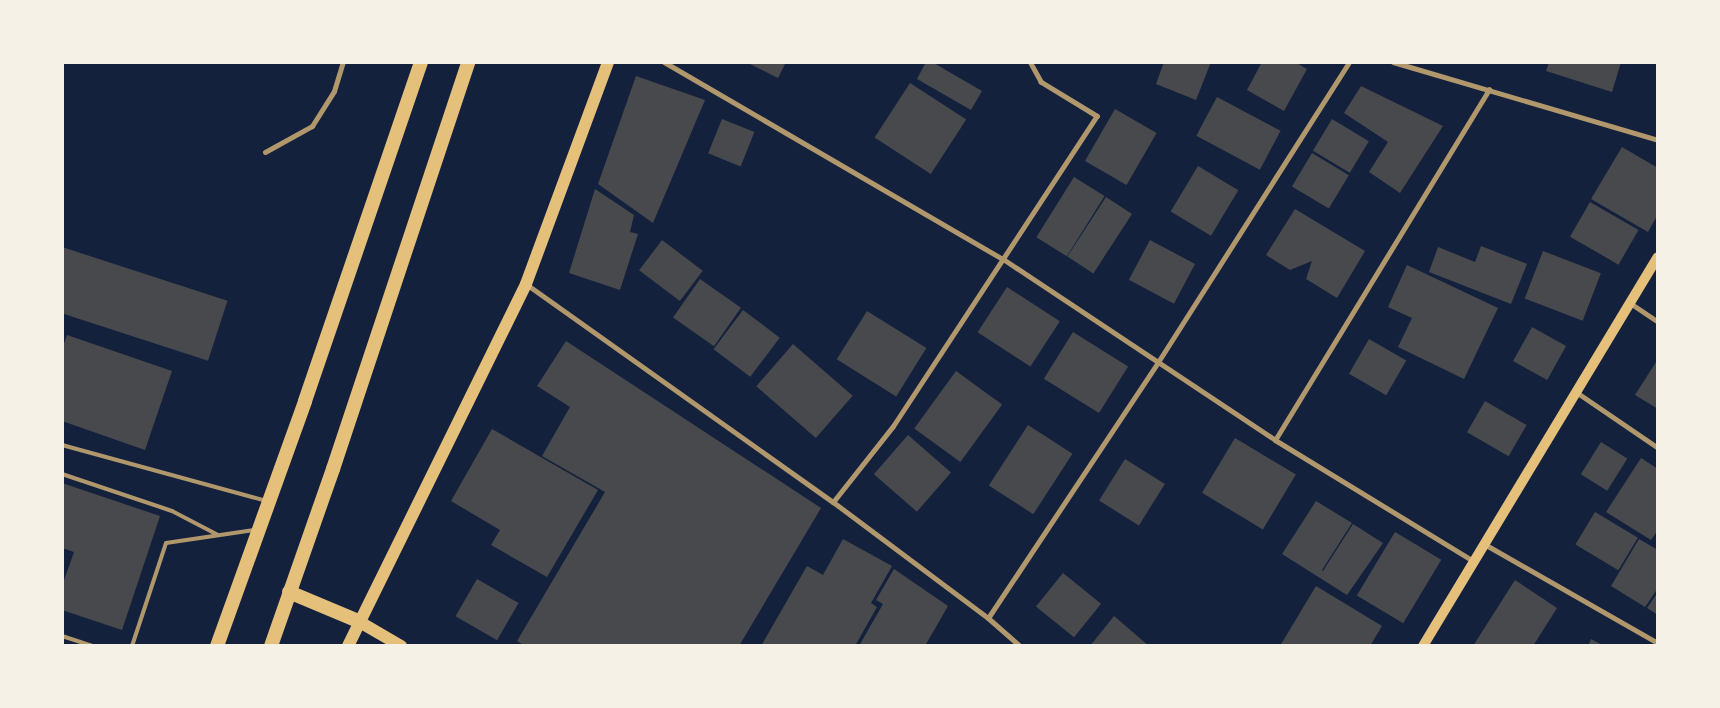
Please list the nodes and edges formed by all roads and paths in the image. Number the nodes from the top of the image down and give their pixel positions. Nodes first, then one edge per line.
1 (344, 62) edge
2 (421, 62) edge
3 (468, 62) edge
4 (608, 62) edge
5 (664, 62) edge
6 (1030, 62) edge
7 (1350, 62) edge
8 (1393, 62) edge
9 (1488, 89) junction
10 (1658, 140) edge
11 (266, 152) dead end
12 (1658, 257) edge
13 (1003, 260) junction
14 (526, 284) junction
15 (1630, 302) junction
16 (1658, 322) edge
17 (1158, 362) junction
18 (1576, 392) junction
19 (1275, 440) junction
20 (62, 445) edge
21 (1658, 448) edge
22 (62, 474) edge
23 (269, 501) junction
24 (833, 502) junction
25 (259, 529) junction
26 (218, 535) junction
27 (1486, 545) junction
28 (1473, 561) junction
29 (289, 592) junction
30 (988, 618) junction
31 (358, 621) junction
32 (62, 636) edge
33 (1658, 643) edge
34 (92, 646) edge
35 (132, 646) edge
36 (218, 646) edge
37 (271, 646) edge
38 (348, 646) edge
39 (401, 646) edge
40 (1020, 646) edge
41 (1423, 646) edge

1 - 11 street
2 - 23 highway
3 - 29 highway
4 - 14 main road
5 - 13 street
6 - 13 street
7 - 17 street
8 - 9 street
9 - 10 street
9 - 19 street
12 - 15 main road
13 - 17 street
13 - 24 street
14 - 24 street
14 - 31 main road
15 - 16 street
15 - 18 main road
17 - 19 street
17 - 30 street
18 - 21 street
18 - 27 main road
19 - 28 street
20 - 23 lane
22 - 26 lane
23 - 25 highway
24 - 30 street
25 - 26 lane
25 - 36 highway
26 - 35 lane
27 - 28 main road
27 - 33 street
28 - 41 main road
29 - 31 highway
29 - 37 highway
30 - 40 street
31 - 38 main road
31 - 39 main road
32 - 34 lane

